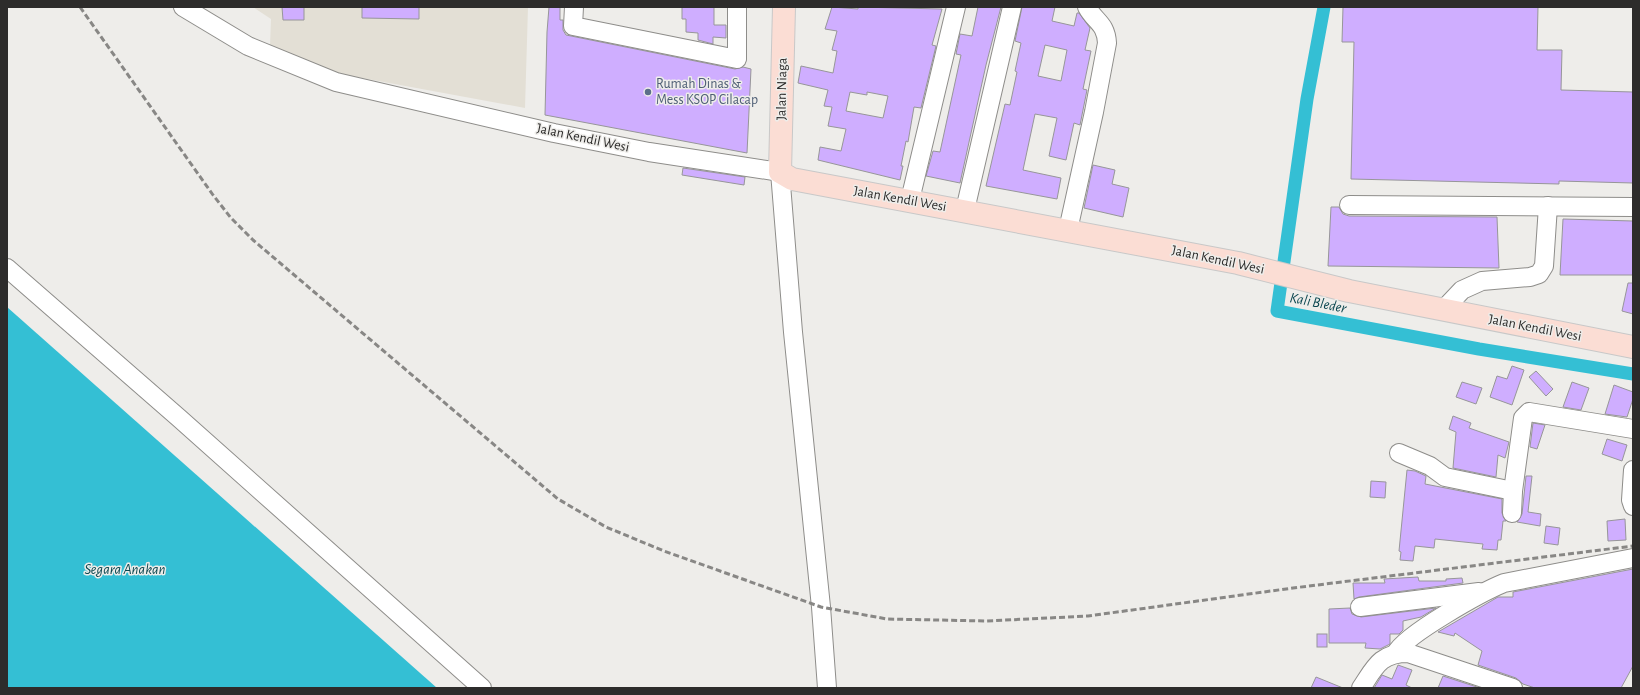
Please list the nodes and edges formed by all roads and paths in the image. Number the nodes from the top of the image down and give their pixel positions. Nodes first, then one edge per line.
1 (183, 7) edge
2 (574, 7) edge
3 (737, 7) edge
4 (784, 7) edge
5 (956, 7) edge
6 (1012, 7) edge
7 (1087, 7) edge
8 (780, 172) junction
9 (910, 200) junction
10 (1349, 205) dead end
11 (1548, 206) junction
12 (1633, 207) edge
13 (965, 210) junction
14 (1068, 230) junction
15 (7, 268) edge
16 (1444, 309) junction
17 (1633, 347) edge
18 (1633, 429) edge
19 (1399, 453) dead end
20 (1633, 470) edge
21 (1513, 491) junction
22 (1633, 506) edge
23 (1512, 513) dead end
24 (1633, 558) edge
25 (1483, 592) junction
26 (1360, 607) dead end
27 (1396, 653) junction
28 (482, 688) edge
29 (827, 688) edge
30 (1361, 688) edge
31 (1512, 688) edge

1 - 8 street, Jalan Kendil Wesi
2 - 3 street
4 - 8 main road, Jalan Niaga
5 - 9 street
6 - 13 street
7 - 14 street
8 - 9 main road, Jalan Kendil Wesi
8 - 29 street
9 - 13 main road, Jalan Kendil Wesi
10 - 11 street
11 - 12 street
11 - 16 street
13 - 14 main road, Jalan Kendil Wesi
14 - 16 main road, Jalan Kendil Wesi
15 - 28 street
16 - 17 main road, Jalan Kendil Wesi
18 - 21 street
19 - 21 street
20 - 22 street
21 - 23 street
24 - 25 street
25 - 26 street
25 - 27 street
27 - 30 street
27 - 31 street

